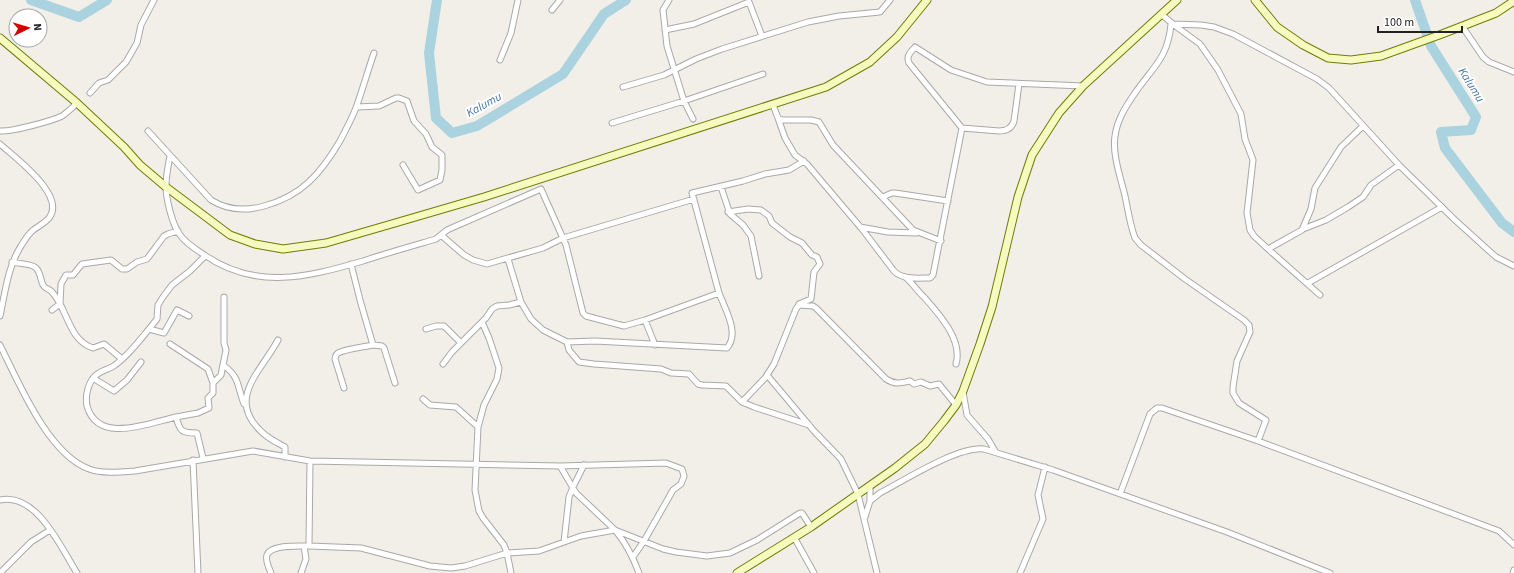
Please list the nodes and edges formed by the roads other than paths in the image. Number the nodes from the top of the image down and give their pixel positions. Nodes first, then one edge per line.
1 (154, 0) edge
2 (518, 0) edge
3 (560, 0) edge
4 (669, 0) edge
5 (890, 0) edge
6 (927, 0) edge
7 (1177, 0) edge
8 (1255, 0) edge
9 (748, 1) edge
10 (1514, 1) edge
11 (552, 10) dead end
12 (1161, 14) junction
13 (1172, 24) junction
14 (1462, 26) junction
15 (665, 30) junction
16 (762, 36) junction
17 (0, 38) edge
18 (374, 53) dead end
19 (500, 60) dead end
20 (674, 71) junction
21 (1514, 72) edge
22 (763, 74) dead end
23 (1019, 84) junction
24 (1083, 86) junction
25 (623, 87) dead end
26 (90, 93) dead end
27 (684, 101) junction
28 (77, 103) junction
29 (773, 105) junction
30 (357, 107) junction
31 (778, 118) junction
32 (693, 119) dead end
33 (612, 123) dead end
34 (1363, 126) junction
35 (962, 128) junction
36 (0, 130) edge
37 (148, 131) dead end
38 (0, 144) edge
39 (170, 156) junction
40 (804, 161) junction
41 (403, 165) dead end
42 (1399, 166) junction
43 (166, 187) junction
44 (721, 187) junction
45 (883, 198) junction
46 (694, 199) junction
47 (948, 201) junction
48 (1442, 207) junction
49 (728, 212) junction
50 (860, 227) junction
51 (1302, 230) junction
52 (178, 231) junction
53 (918, 233) junction
54 (441, 235) junction
55 (563, 238) junction
56 (941, 241) junction
57 (1268, 249) junction
58 (205, 256) junction
59 (508, 259) junction
60 (12, 262) junction
61 (351, 264) junction
62 (1514, 266) edge
63 (759, 276) dead end
64 (905, 277) junction
65 (1308, 283) junction
66 (719, 293) junction
67 (1320, 295) dead end
68 (224, 297) dead end
69 (811, 299) junction
70 (521, 302) junction
71 (60, 304) junction
72 (799, 305) junction
73 (813, 306) junction
74 (52, 310) dead end
75 (0, 316) edge
76 (189, 316) dead end
77 (645, 320) junction
78 (482, 322) junction
79 (149, 329) junction
80 (426, 329) dead end
81 (278, 340) dead end
82 (567, 342) junction
83 (461, 343) junction
84 (170, 344) dead end
85 (0, 345) edge
86 (373, 345) junction
87 (655, 345) junction
88 (122, 359) junction
89 (141, 362) dead end
90 (223, 364) junction
91 (443, 364) dead end
92 (956, 364) dead end
93 (767, 376) junction
94 (93, 378) junction
95 (213, 383) junction
96 (395, 383) dead end
97 (344, 388) dead end
98 (963, 391) junction
99 (423, 399) dead end
100 (742, 402) junction
101 (956, 405) junction
102 (246, 408) junction
103 (176, 417) junction
104 (809, 425) junction
105 (478, 427) junction
106 (1258, 441) junction
107 (995, 451) junction
108 (203, 458) junction
109 (294, 459) junction
110 (193, 460) junction
111 (310, 461) junction
112 (476, 465) junction
113 (560, 466) junction
114 (584, 466) junction
115 (1045, 467) junction
116 (870, 485) junction
117 (573, 487) junction
118 (858, 494) junction
119 (1120, 494) junction
120 (0, 500) edge
121 (870, 501) junction
122 (865, 517) junction
123 (811, 527) junction
124 (50, 530) junction
125 (615, 530) junction
126 (794, 537) junction
127 (644, 541) junction
128 (564, 542) junction
129 (1514, 545) edge
130 (307, 546) junction
131 (507, 553) junction
132 (633, 556) junction
133 (1514, 570) edge
134 (0, 573) edge
135 (77, 573) edge
136 (198, 573) edge
137 (271, 573) edge
138 (301, 573) edge
139 (510, 573) edge
140 (639, 573) edge
141 (737, 573) edge
142 (814, 573) edge
143 (877, 573) edge
144 (1020, 573) edge
145 (1330, 573) edge
146 (1513, 573) edge

1 - 26 street
2 - 19 street
3 - 11 street
4 - 15 street
5 - 16 street
6 - 29 main road
7 - 12 main road
8 - 14 main road
9 - 15 street
9 - 16 street
10 - 14 main road
12 - 13 street
12 - 24 main road
13 - 34 street
13 - 57 street
13 - 106 street
14 - 21 street
15 - 20 street
16 - 20 street
17 - 28 main road
18 - 30 street
20 - 25 street
20 - 27 street
22 - 27 street
23 - 24 street
23 - 35 street
23 - 35 street
24 - 98 main road
27 - 32 street
27 - 33 street
28 - 36 street
28 - 43 main road
29 - 31 street
29 - 43 main road
30 - 39 street
30 - 41 street
31 - 40 street
31 - 45 street
34 - 42 street
34 - 51 street
35 - 47 street
37 - 39 street
38 - 60 street
39 - 43 street
40 - 44 street
40 - 50 street
42 - 48 street
42 - 51 street
43 - 52 street
44 - 46 street
44 - 49 street
45 - 47 street
45 - 53 street
46 - 55 street
46 - 66 street
47 - 56 street
48 - 62 street
48 - 65 street
49 - 63 street
49 - 69 street
50 - 53 street
50 - 64 street
51 - 57 street
52 - 58 street
52 - 71 street
53 - 56 street
54 - 55 street
54 - 59 street
54 - 61 street
55 - 59 street
55 - 77 street
56 - 64 street
57 - 65 street
58 - 61 street
58 - 79 street
59 - 70 street
60 - 71 street
60 - 75 street
61 - 86 street
64 - 92 street
65 - 67 street
66 - 77 street
66 - 87 street
68 - 90 street
69 - 72 street
69 - 73 street
70 - 78 street
70 - 82 street
71 - 74 street
71 - 88 street
72 - 73 street
72 - 93 street
73 - 101 street
76 - 79 street
77 - 87 street
78 - 83 street
78 - 105 street
79 - 88 street
80 - 83 street
81 - 102 street
82 - 87 street
82 - 100 street
83 - 91 street
84 - 95 street
85 - 110 street
86 - 96 street
86 - 97 street
88 - 94 street
89 - 94 street
90 - 95 street
90 - 102 street
93 - 100 street
93 - 104 street
94 - 103 street
95 - 103 street
98 - 101 main road
98 - 107 street
99 - 105 street
100 - 104 street
101 - 116 main road
102 - 109 street
103 - 108 street
104 - 118 street
105 - 112 street
106 - 119 street
106 - 129 street
107 - 115 street
107 - 121 street
108 - 109 street
108 - 110 street
109 - 111 street
110 - 136 street
111 - 112 street
111 - 130 street
112 - 113 street
112 - 131 street
113 - 114 street
113 - 117 street
114 - 117 street
114 - 127 street
115 - 119 street
115 - 144 street
116 - 118 main road
116 - 121 street
117 - 125 street
117 - 128 street
118 - 122 street
118 - 123 main road
119 - 145 street
120 - 124 street
121 - 122 street
122 - 143 street
123 - 126 main road
123 - 127 street
124 - 134 street
124 - 135 street
125 - 127 street
125 - 128 street
125 - 132 street
126 - 141 main road
126 - 142 street
127 - 132 street
128 - 131 street
130 - 131 street
130 - 137 street
130 - 138 street
131 - 139 street
132 - 140 street
133 - 146 street

